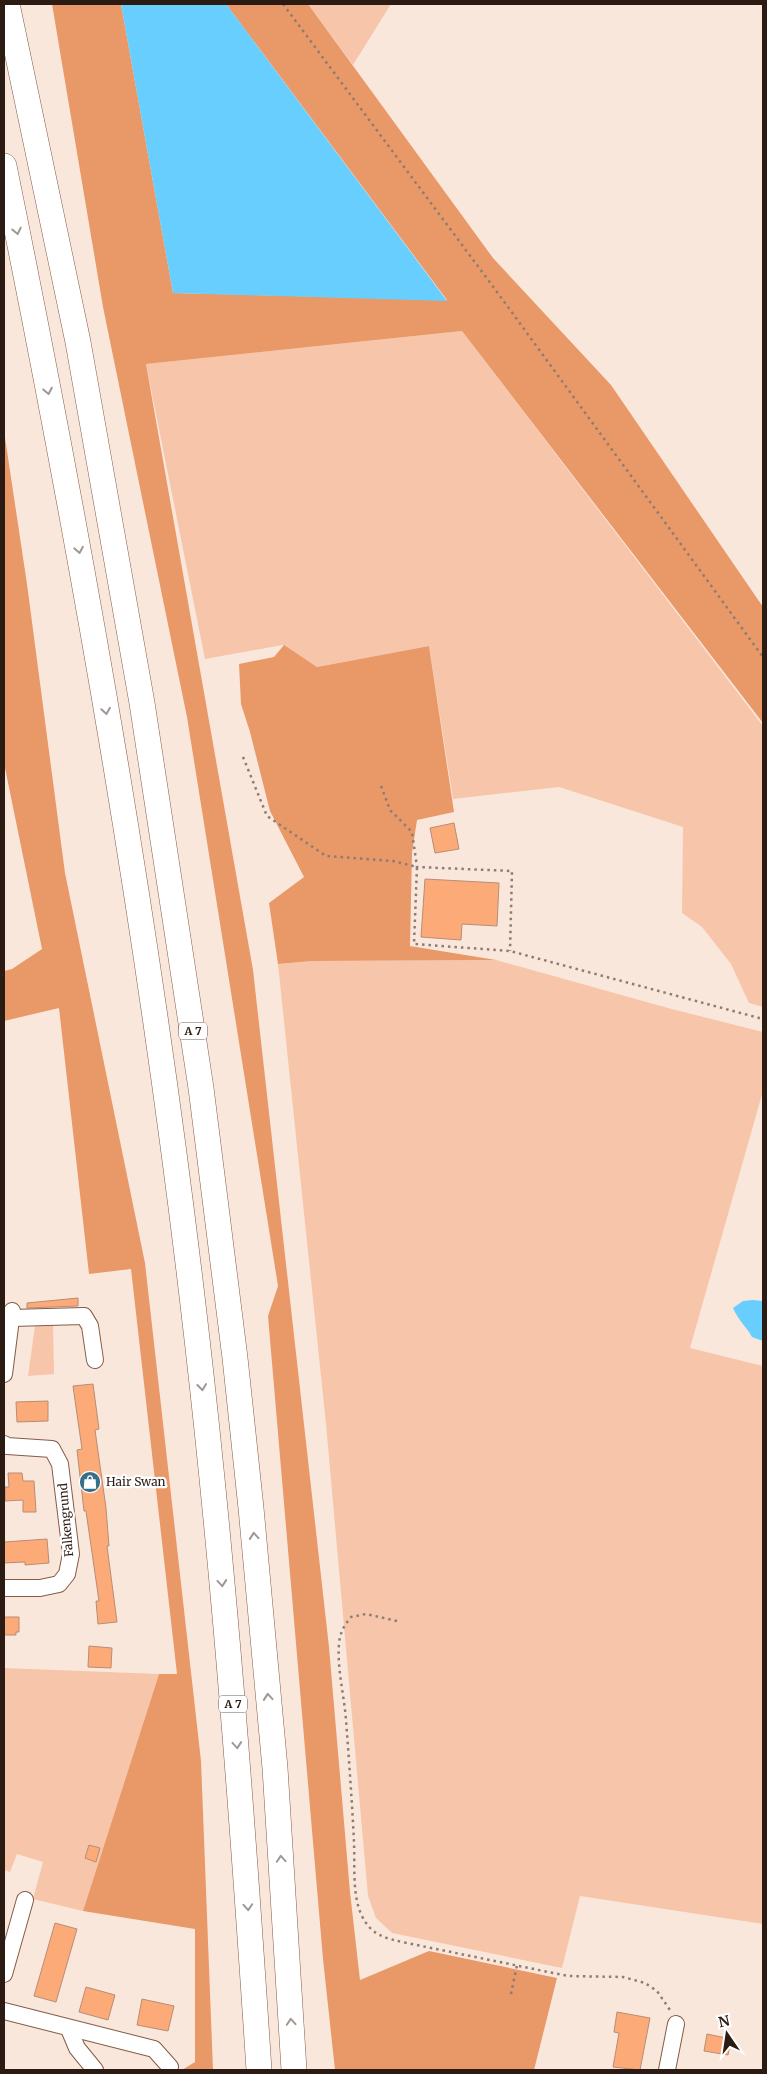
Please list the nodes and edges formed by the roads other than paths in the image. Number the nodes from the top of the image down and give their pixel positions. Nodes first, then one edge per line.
1 (7, 4) edge
2 (4, 166) edge
3 (95, 1360) dead end
4 (4, 1374) edge
5 (4, 1444) edge
6 (4, 1588) edge
7 (25, 1900) dead end
8 (4, 1974) edge
9 (4, 2011) edge
10 (676, 2024) road end
11 (69, 2029) junction
12 (96, 2070) edge
13 (169, 2070) edge
14 (259, 2070) edge
15 (294, 2070) edge
16 (668, 2070) edge

15 -> 1 highway, A 7
2 -> 14 highway, A 7
3 - 4 street
5 - 6 street, Falkengrund
7 - 8 street
9 - 11 street
10 - 16 street
11 - 12 street
11 - 13 street

